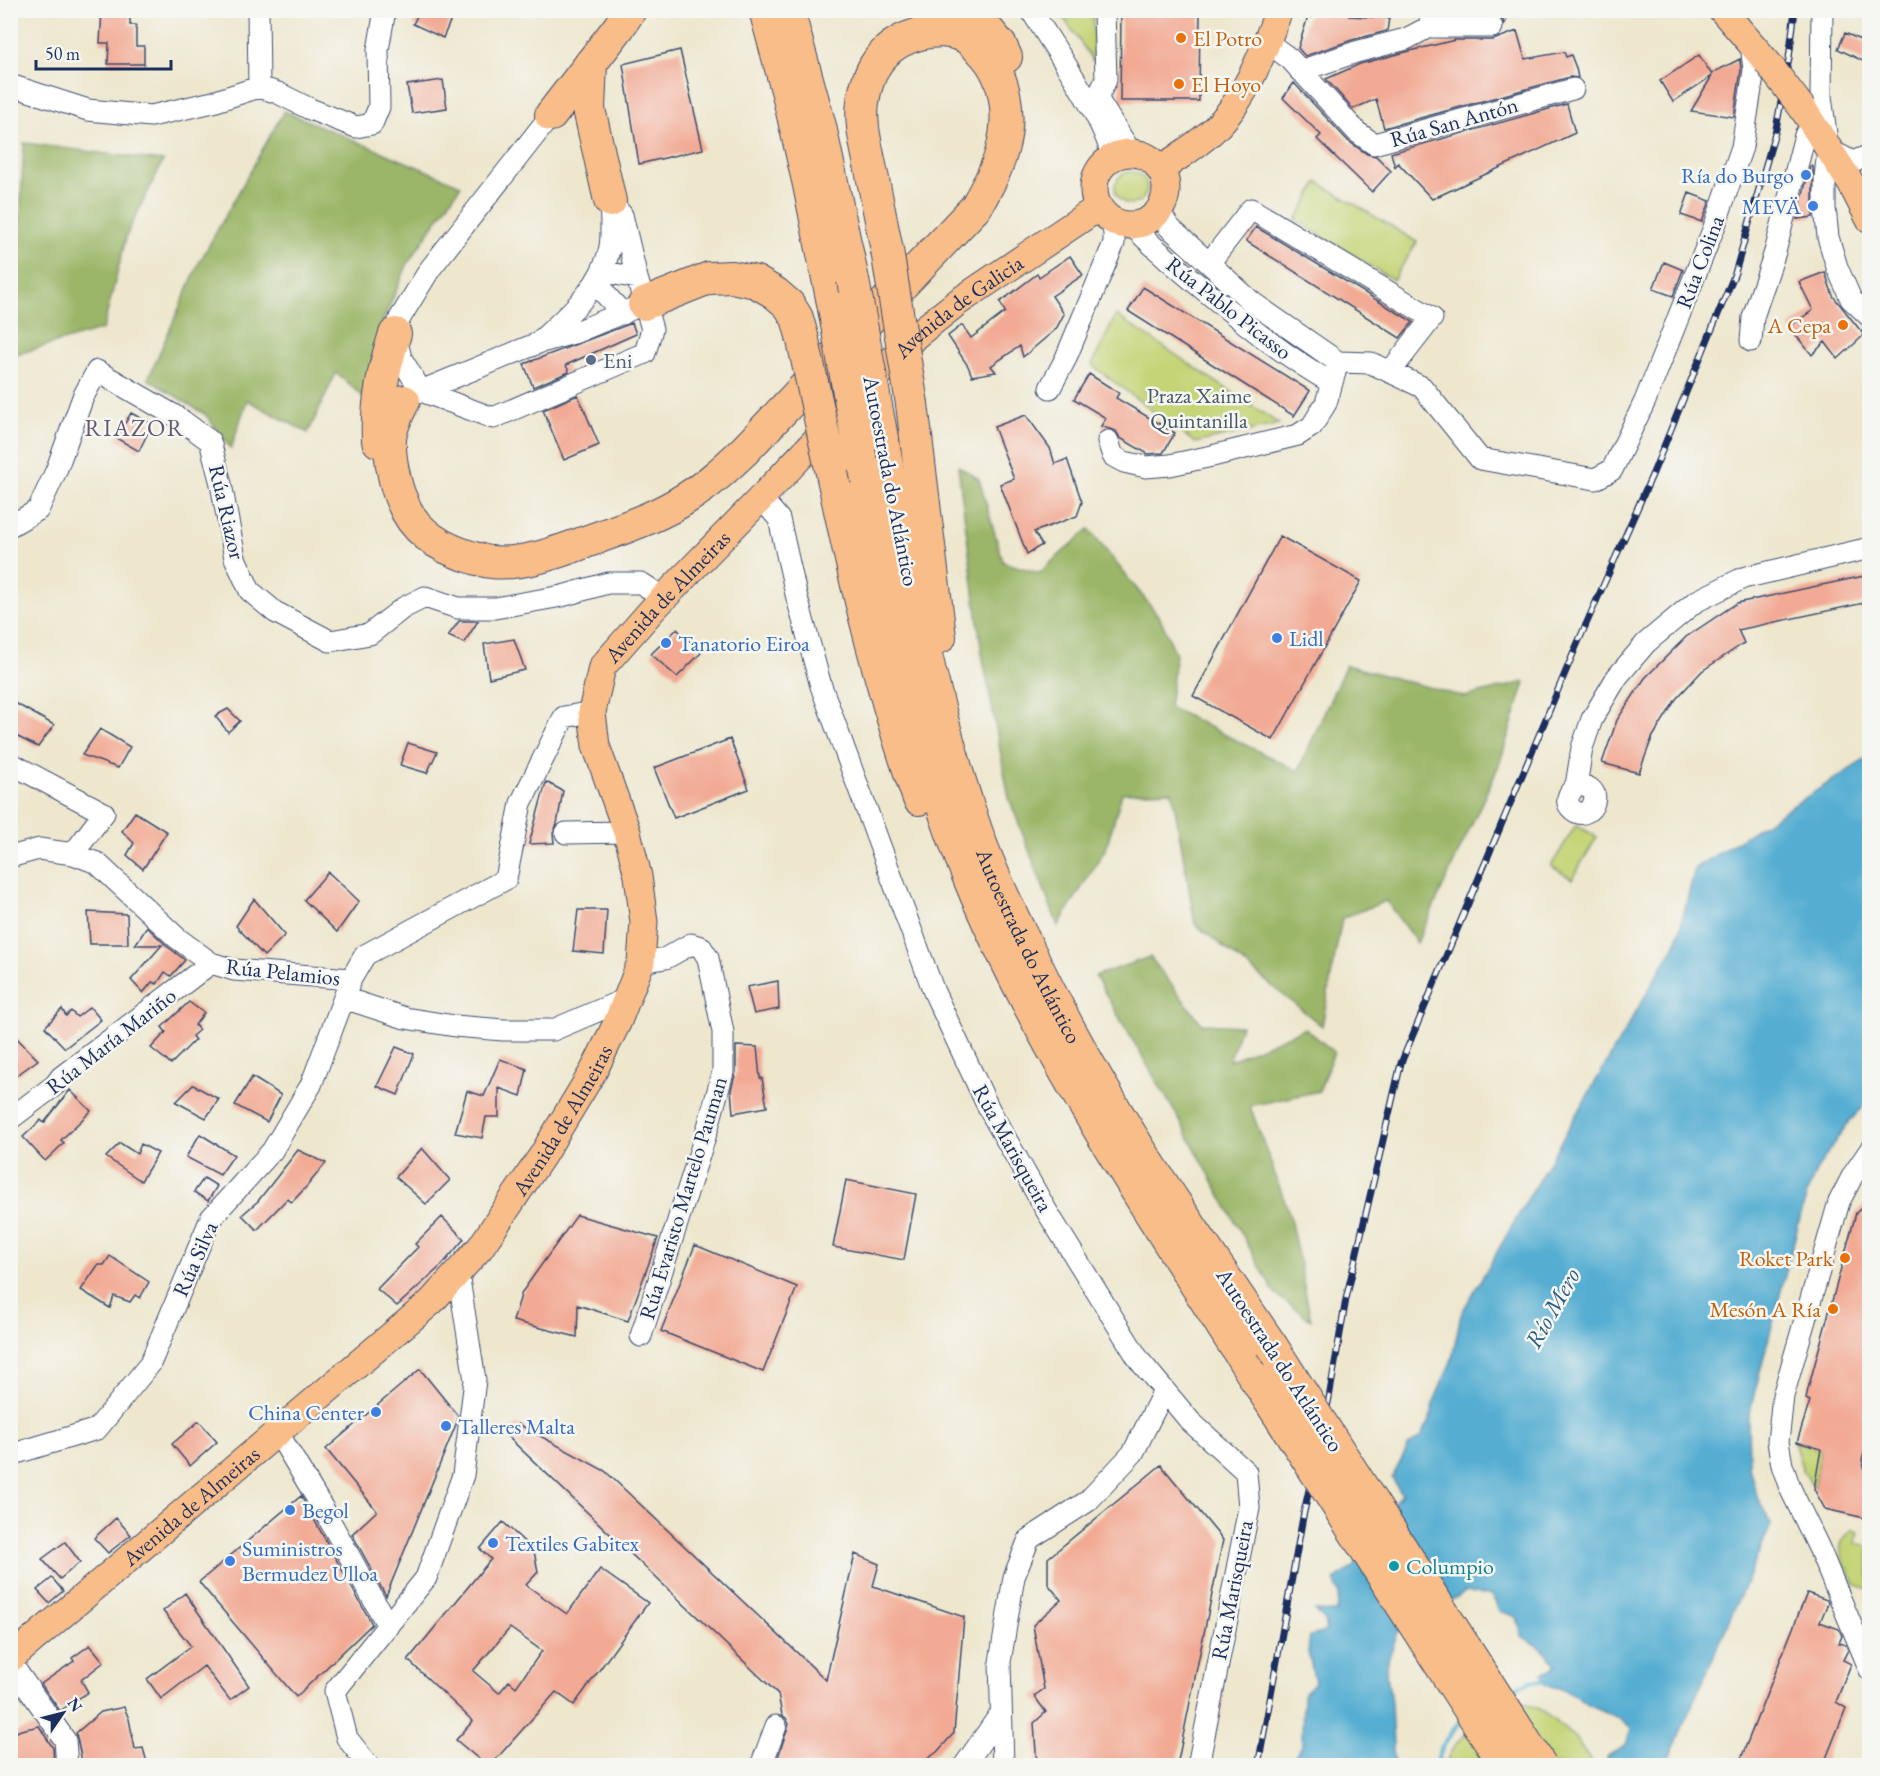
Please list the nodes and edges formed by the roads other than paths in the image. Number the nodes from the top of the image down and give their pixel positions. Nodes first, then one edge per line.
1 (258, 10) edge
2 (385, 10) edge
3 (630, 10) edge
4 (765, 10) edge
5 (788, 10) edge
6 (971, 10) edge
7 (1031, 10) edge
8 (1104, 10) edge
9 (1279, 10) edge
10 (1722, 10) edge
11 (1822, 10) edge
12 (1431, 19) edge
13 (1492, 27) dead end
14 (1267, 42) junction
15 (1759, 53) junction
16 (591, 63) junction
17 (1300, 71) junction
18 (10, 85) edge
19 (259, 87) junction
20 (1573, 89) dead end
21 (551, 115) joint
22 (1812, 131) junction
23 (1869, 155) edge
24 (1122, 156) junction
25 (1160, 170) junction
26 (610, 201) junction
27 (1159, 211) junction
28 (1869, 220) edge
29 (1120, 226) junction
30 (1869, 238) edge
31 (1210, 262) junction
32 (598, 279) junction
33 (635, 299) junction
34 (1869, 317) edge
35 (395, 333) junction
36 (1750, 341) dead end
37 (538, 343) junction
38 (1338, 362) junction
39 (1390, 372) junction
40 (1332, 383) junction
41 (1050, 388) dead end
42 (412, 396) junction
43 (377, 419) junction
44 (1108, 441) dead end
45 (806, 450) joint
46 (761, 498) junction
47 (10, 526) edge
48 (1869, 548) edge
49 (664, 598) junction
50 (592, 712) junction
51 (945, 733) junction
52 (10, 763) edge
53 (1576, 786) dead end
54 (566, 832) dead end
55 (627, 832) junction
56 (73, 854) junction
57 (10, 857) edge
58 (641, 962) junction
59 (211, 963) junction
60 (1016, 981) junction
61 (347, 988) junction
62 (628, 998) junction
63 (10, 1119) edge
64 (1869, 1150) edge
65 (459, 1273) junction
66 (642, 1336) dead end
67 (1164, 1391) junction
68 (278, 1433) junction
69 (10, 1455) edge
70 (388, 1626) junction
71 (10, 1661) edge
72 (1869, 1670) edge
73 (1001, 1713) junction
74 (776, 1726) dead end
75 (68, 1766) edge
76 (369, 1766) edge
77 (761, 1766) edge
78 (964, 1766) edge
79 (1003, 1766) edge
80 (1198, 1766) edge
81 (1506, 1766) edge
82 (1541, 1766) edge

1 - 19 street
2 - 19 street
3 - 16 highway
4 - 60 highway, Autoestrada do Atlántico, bridge
5 - 51 highway, Autoestrada do Atlántico, bridge
6 - 43 highway
7 - 24 street
8 - 24 street
9 - 14 main road
10 - 15 main road
11 - 22 street
12 - 13 street
12 - 17 street
14 - 17 street, Rúa San Antón
14 - 25 main road
15 - 22 main road, bridge
15 - 39 street, Rúa Colina
16 - 21 highway
16 - 26 highway
17 - 20 street, Rúa San Antón
18 - 19 street
21 - 35 street
22 - 23 street
22 - 28 main road
22 - 30 main road
22 - 34 street
22 - 36 street
24 - 25 main road
24 - 29 main road
25 - 27 main road
26 - 32 street
26 - 33 street
27 - 29 main road, Avenida de Galicia
27 - 31 street, Rúa Pablo Picasso
29 - 40 street, Rúa Pablo Picasso
29 - 41 street
29 - 45 main road, Avenida de Galicia
31 - 38 street, Rúa Pablo Picasso
31 - 39 street
32 - 33 street
32 - 33 street
32 - 37 street
33 - 37 street
33 - 42 street
33 - 60 highway, bridge
35 - 42 street
35 - 43 highway
37 - 42 street
38 - 39 street
38 - 40 street
40 - 44 street
42 - 43 highway
42 - 51 highway, bridge
45 - 46 main road, Avenida de Almeiras
46 - 49 main road, Avenida de Almeiras
46 - 67 street, Rúa Marisqueira
47 - 49 street, Rúa Riazor
48 - 53 street
49 - 50 main road, Avenida de Almeiras
50 - 55 main road, Avenida de Almeiras
50 - 61 street, Rúa Pelamios
51 - 82 highway, Autoestrada do Atlántico, bridge
52 - 56 street
54 - 55 street
55 - 58 main road, Avenida de Almeiras
56 - 57 street, Rúa Pelamios
56 - 59 street, Rúa Pelamios
58 - 62 main road, Avenida de Almeiras
58 - 66 street, Rúa Evaristo Martelo Pauman
59 - 61 street, Rúa Pelamios
59 - 63 street, Rúa María Mariño
60 - 81 highway, Autoestrada do Atlántico, bridge
61 - 62 street
61 - 69 street, Rúa Silva
62 - 65 main road, Avenida de Almeiras
64 - 72 street
65 - 68 main road, Avenida de Almeiras
65 - 70 street
67 - 73 street
67 - 80 street, Rúa Marisqueira
68 - 70 street
68 - 71 main road, Avenida de Almeiras
70 - 76 street
71 - 75 street
73 - 78 street
73 - 79 street
74 - 77 street

